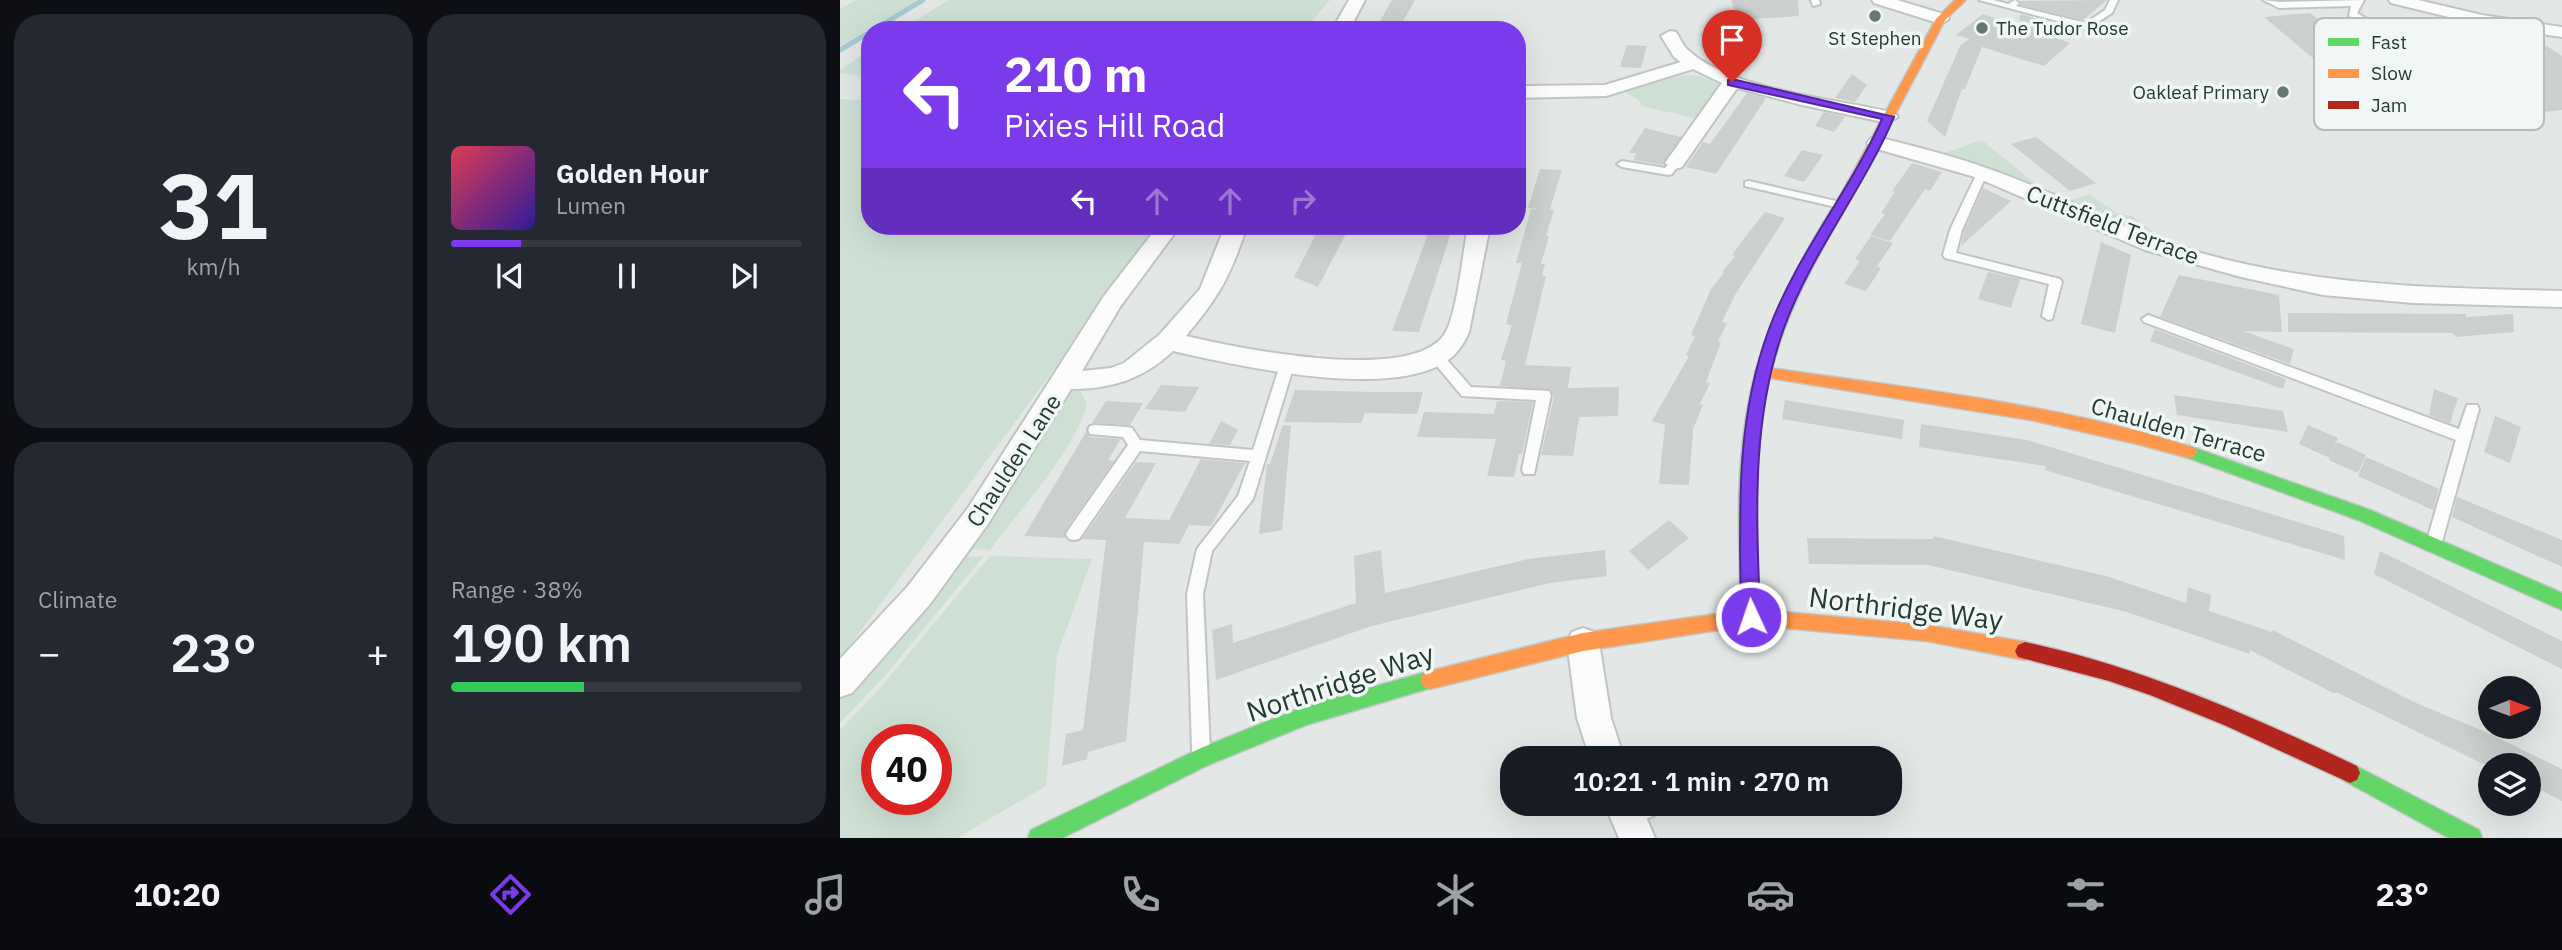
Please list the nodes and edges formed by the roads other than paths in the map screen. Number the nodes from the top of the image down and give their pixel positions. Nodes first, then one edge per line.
1 (1357, 0) edge
2 (1880, 0) edge
3 (1961, 0) edge
4 (1983, 0) edge
5 (2019, 0) edge
6 (2114, 0) edge
7 (2267, 0) edge
8 (2397, 0) edge
9 (2358, 1) edge
10 (2009, 7) junction
11 (2359, 18) edge
12 (2474, 18) edge
13 (1941, 19) junction
14 (1345, 21) edge
15 (2544, 29) edge
16 (2562, 32) edge
17 (1670, 36) dead end
18 (1692, 64) junction
19 (1732, 82) junction
20 (1526, 92) edge
21 (1888, 117) junction
22 (1877, 143) junction
23 (1675, 163) joint
24 (1622, 164) dead end
25 (1982, 173) junction
26 (1749, 184) dead end
27 (1840, 205) junction
28 (1162, 235) edge
29 (1233, 235) edge
30 (1477, 235) edge
31 (2562, 299) edge
32 (2048, 316) dead end
33 (2148, 319) dead end
34 (1168, 341) junction
35 (1436, 356) junction
36 (1287, 365) junction
37 (1763, 372) junction
38 (1066, 380) junction
39 (2472, 409) dead end
40 (1095, 430) dead end
41 (2464, 437) junction
42 (1136, 445) junction
43 (1257, 456) junction
44 (1529, 470) dead end
45 (1074, 534) dead end
46 (2434, 544) junction
47 (2562, 602) edge
48 (1751, 617) junction
49 (1583, 642) junction
50 (840, 682) edge
51 (1603, 746) edge
52 (1201, 758) junction
53 (1039, 838) edge
54 (2471, 838) edge

1 - 14 street
2 - 13 street
3 - 13 street
4 - 10 lane
5 - 10 lane
6 - 10 lane
7 - 9 lane
8 - 12 street
9 - 11 lane
13 - 21 street
15 - 16 street
17 - 18 street
18 - 19 street
18 - 20 street
19 - 21 street
19 - 23 street
21 - 22 street
22 - 25 street, Cuttsfield Terrace
22 - 27 street
23 - 24 lane
25 - 31 street, Cuttsfield Terrace
25 - 32 lane
26 - 27 lane
27 - 37 street
28 - 38 street, Chaulden Lane
29 - 34 street
30 - 35 street
33 - 41 lane
34 - 36 street
34 - 38 street
35 - 36 street
35 - 44 lane
36 - 43 lane
37 - 46 street, Chaulden Terrace
37 - 48 street
38 - 50 street, Chaulden Lane
39 - 41 lane
40 - 42 lane
41 - 46 lane
42 - 43 lane
42 - 45 lane
43 - 52 lane
46 - 47 street, Chaulden Terrace
48 - 49 street, Northridge Way
48 - 54 street, Northridge Way
49 - 51 street
49 - 52 street, Northridge Way
52 - 53 street, Northridge Way

